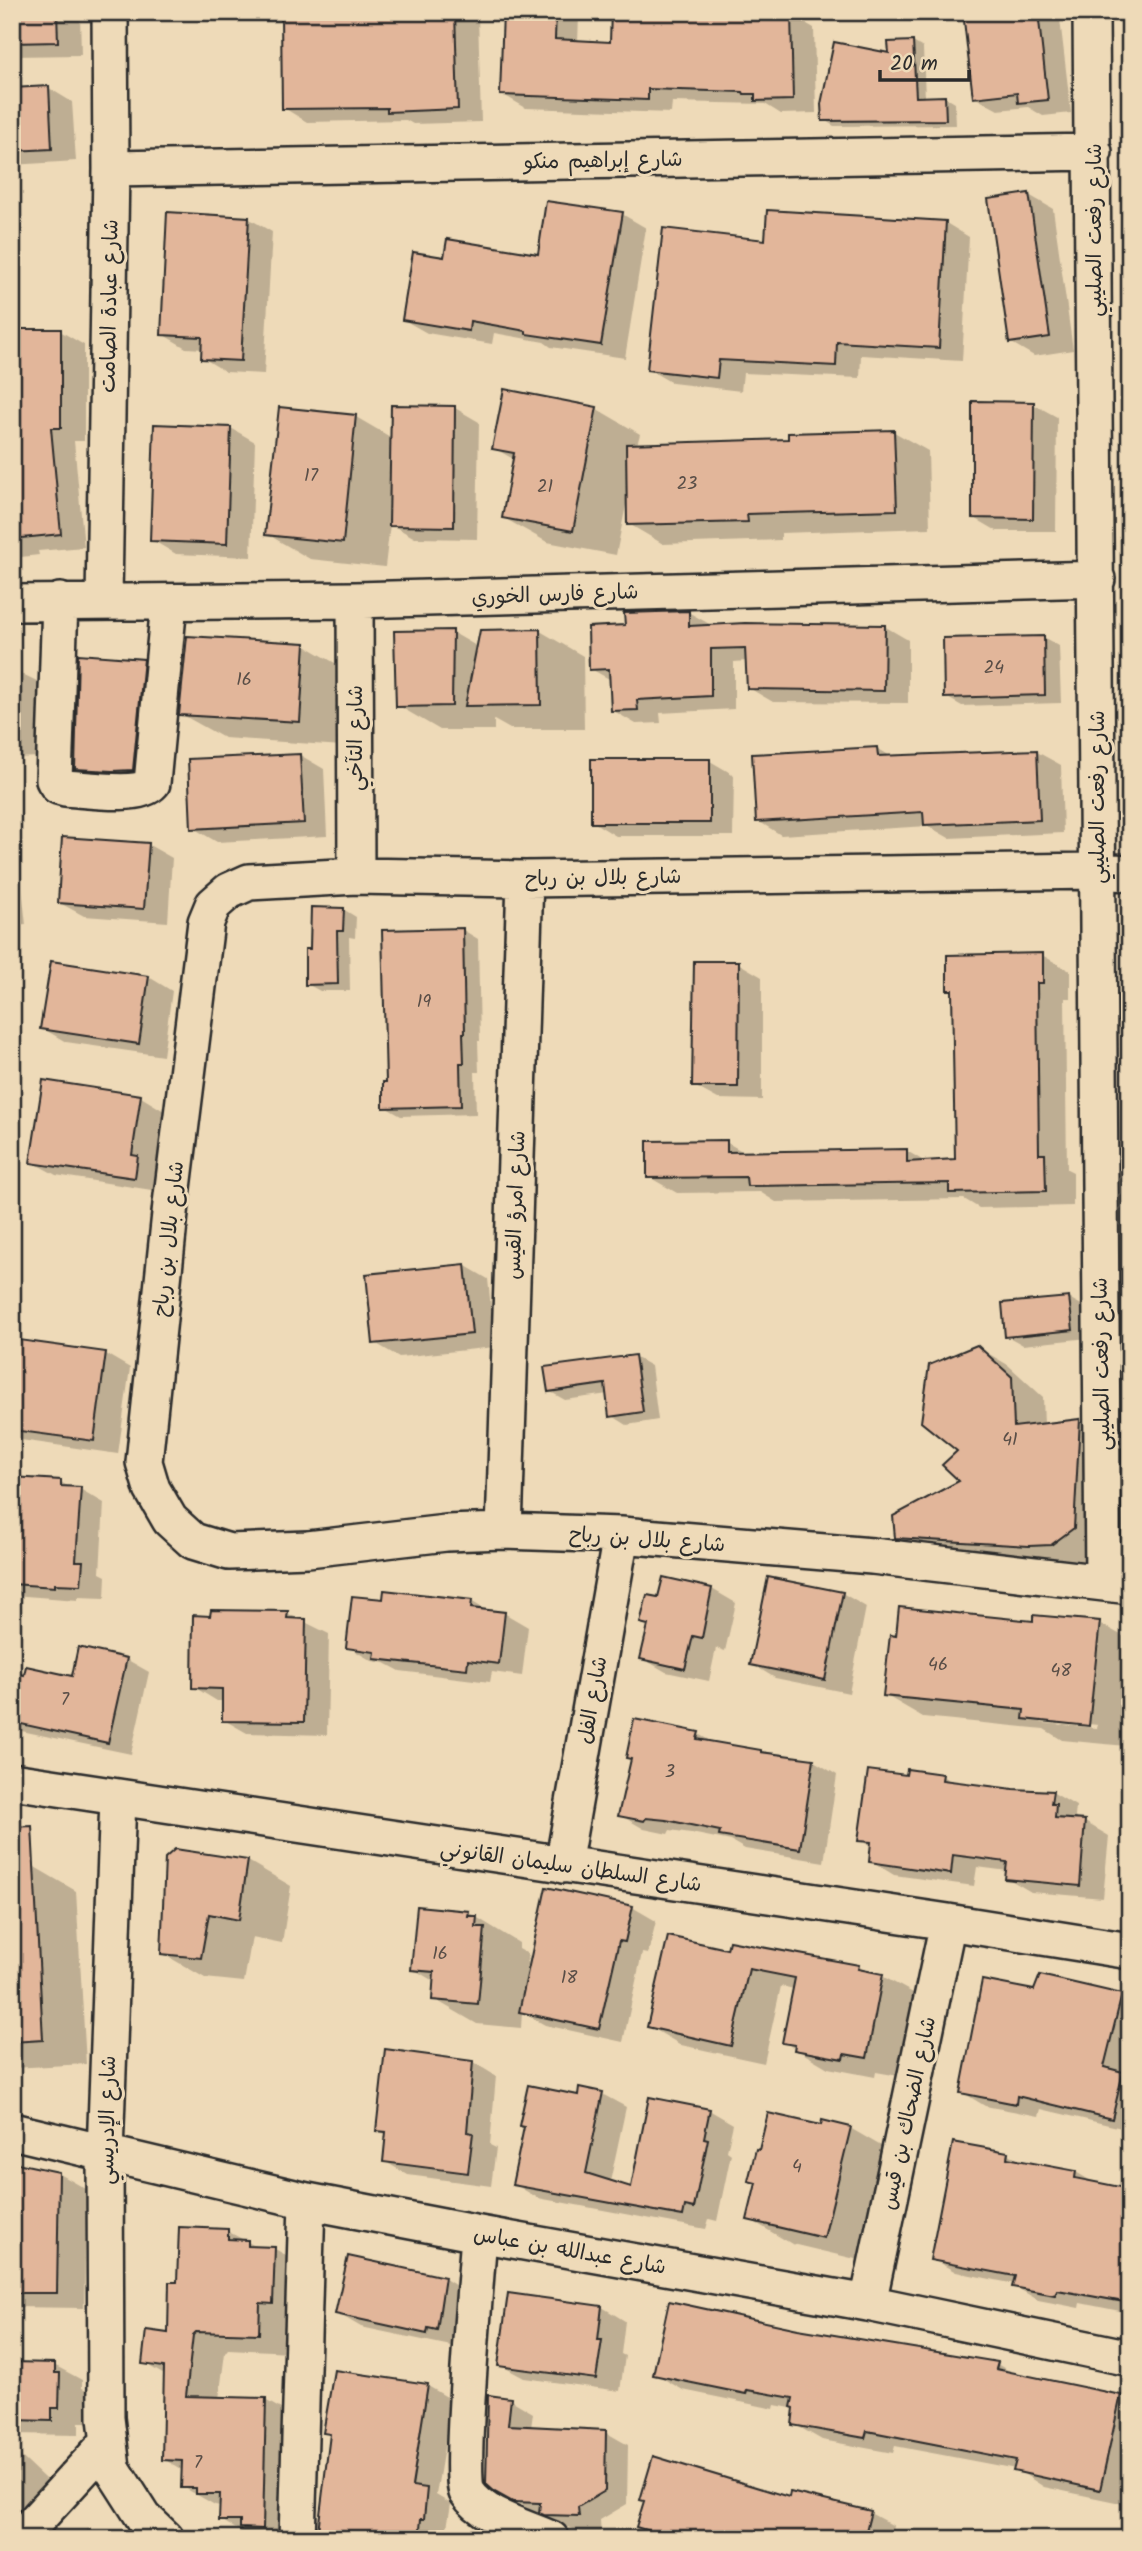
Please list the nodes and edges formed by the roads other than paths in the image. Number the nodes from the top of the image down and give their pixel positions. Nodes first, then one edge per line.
1 (110, 12) edge
2 (1091, 12) edge
3 (1094, 152) junction
4 (111, 169) junction
5 (1097, 579) junction
6 (104, 600) junction
7 (355, 600) junction
8 (61, 601) junction
9 (12, 603) edge
10 (169, 603) junction
11 (1113, 872) edge
12 (356, 876) junction
13 (525, 878) junction
14 (504, 1531) junction
15 (621, 1535) junction
16 (1117, 1584) edge
17 (12, 1781) edge
18 (118, 1798) junction
19 (563, 1865) junction
20 (948, 1922) junction
21 (1130, 1951) edge
22 (12, 2131) edge
23 (105, 2152) junction
24 (307, 2201) junction
25 (479, 2234) junction
26 (868, 2304) junction
27 (1130, 2358) edge
28 (108, 2442) junction
29 (19, 2539) edge
30 (166, 2539) edge
31 (297, 2539) edge
32 (551, 2539) edge

1 - 4 street, شارع عبادة الصامت
2 - 3 street, شارع رفعت الصليبي
3 - 4 street, شارع إبراهيم منكو
3 - 5 street, شارع رفعت الصليبي
4 - 6 street, شارع عبادة الصامت
5 - 7 street, شارع فارس الخوري
5 - 11 street, شارع رفعت الصليبي
6 - 8 street, شارع فارس الخوري
6 - 10 street, شارع فارس الخوري
7 - 10 street, شارع فارس الخوري
7 - 12 street, شارع التآخي
8 - 9 street, شارع فارس الخوري
8 - 10 street
11 - 13 street, شارع بلال بن رباح
11 - 16 street, شارع رفعت الصليبي
12 - 13 street, شارع بلال بن رباح
12 - 14 street, شارع بلال بن رباح
13 - 14 street, شارع امرؤ القيس
14 - 15 street, شارع بلال بن رباح
15 - 16 street, شارع بلال بن رباح
15 - 19 street, شارع الفل
17 - 18 street, شارع السلطان سليمان القانوني
18 - 19 street, شارع السلطان سليمان القانوني
18 - 23 street, شارع الإدريسي
19 - 20 street, شارع السلطان سليمان القانوني
20 - 21 street, شارع السلطان سليمان القانوني
20 - 26 street, شارع الضحاك بن قيس
22 - 23 street, شارع عبدالله بن عباس
23 - 24 street, شارع عبدالله بن عباس
23 - 28 street, شارع الإدريسي
24 - 25 street, شارع عبدالله بن عباس
24 - 31 street
25 - 26 street, شارع عبدالله بن عباس
25 - 32 street
26 - 27 street, شارع عبدالله بن عباس
28 - 29 street
28 - 30 street, شارع الإدريسي

